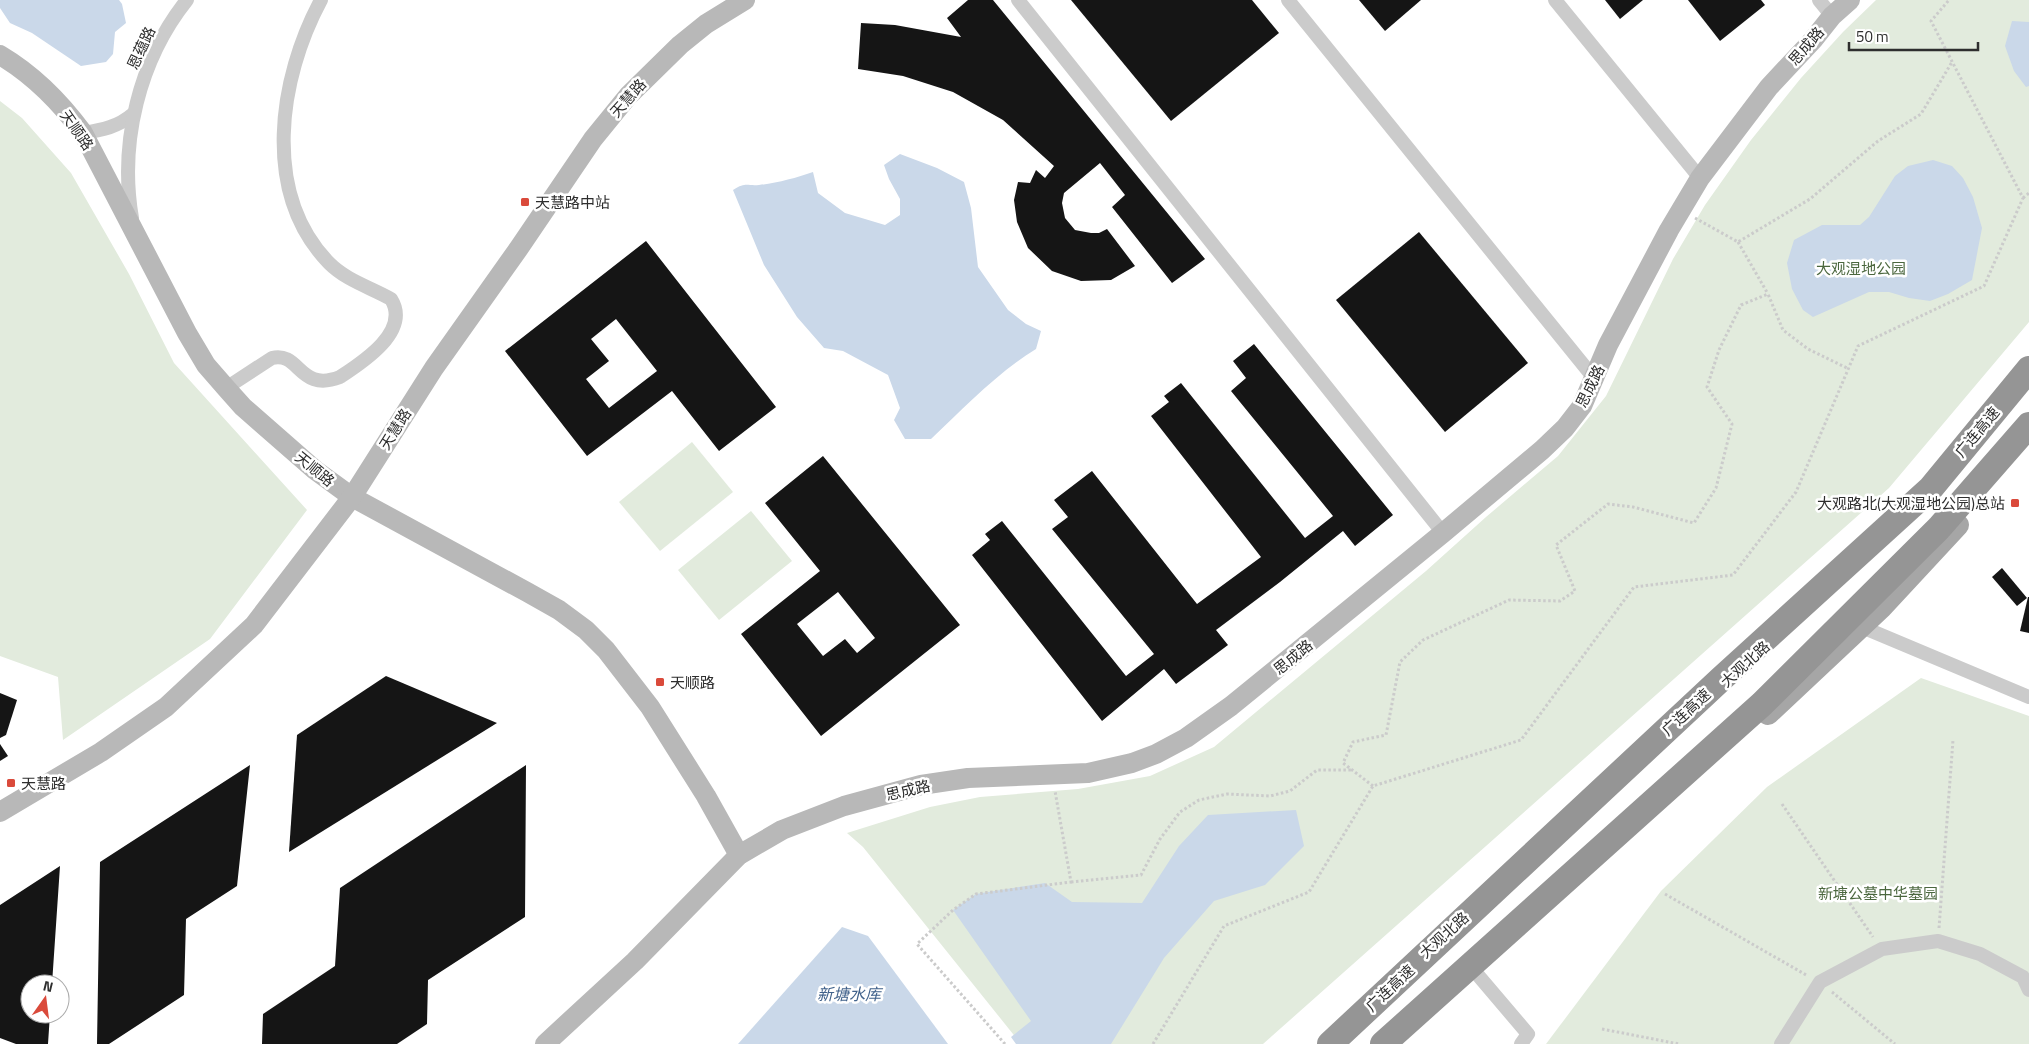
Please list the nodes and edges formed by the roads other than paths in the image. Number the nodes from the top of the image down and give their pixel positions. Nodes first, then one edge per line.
1 (187, 0) edge
2 (322, 0) edge
3 (745, 0) edge
4 (1018, 0) edge
5 (1288, 0) edge
6 (1555, 0) edge
7 (1819, 0) edge
8 (1850, 0) edge
9 (1832, 16) junction
10 (0, 55) edge
11 (133, 114) junction
12 (83, 132) junction
13 (1700, 178) junction
14 (134, 229) junction
15 (2029, 357) edge
16 (2029, 369) edge
17 (1594, 378) junction
18 (226, 388) junction
19 (2029, 425) edge
20 (2029, 437) edge
21 (352, 497) junction
22 (1443, 533) junction
23 (1862, 627) junction
24 (2029, 697) edge
25 (0, 812) edge
26 (738, 854) junction
27 (1477, 974) junction
28 (2026, 976) edge
29 (2029, 990) edge
30 (545, 1044) edge
31 (1321, 1044) edge
32 (1330, 1044) edge
33 (1383, 1044) edge
34 (1398, 1044) edge
35 (1521, 1044) edge
36 (1781, 1044) edge

1 - 11 street, 恩蕴路
2 - 18 street
3 - 21 street, 天慧路
4 - 22 street
5 - 17 street
6 - 13 street
7 - 9 street
8 - 9 street, 思成路
9 - 13 street, 思成路
10 - 12 street, 天顺路
11 - 12 street
11 - 14 street, 恩蕴路
12 - 14 street, 天顺路
13 - 17 street, 思成路
14 - 18 street, 天顺路
15 - 31 main road, 大观北路
16 - 32 highway, 广连高速
17 - 22 street, 思成路
18 - 21 street, 天顺路
19 - 33 highway
20 - 23 main road
21 - 25 street, 天慧路
21 - 26 street, 天顺路
22 - 26 street, 思成路
23 - 24 street
23 - 27 main road
26 - 30 street, 思成路
27 - 34 main road
27 - 35 street
28 - 29 street
28 - 36 street

